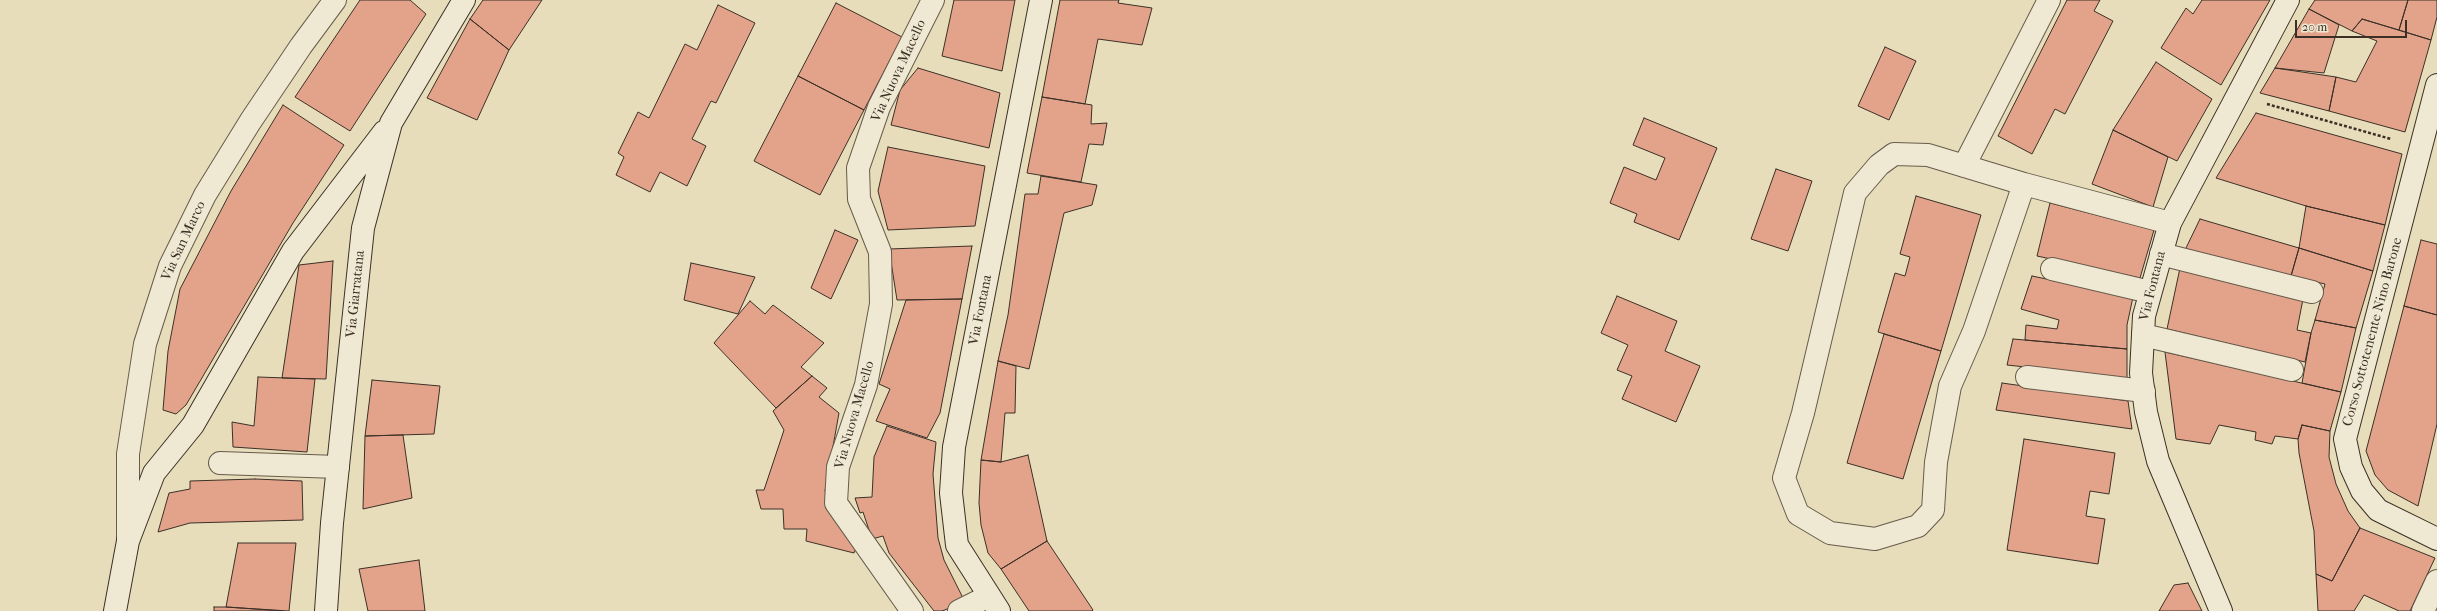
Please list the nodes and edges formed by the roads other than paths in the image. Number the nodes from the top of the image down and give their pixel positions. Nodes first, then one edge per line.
1 (335, 0) edge
2 (464, 0) edge
3 (933, 0) edge
4 (1041, 0) edge
5 (2049, 0) edge
6 (2288, 0) edge
7 (2437, 85) edge
8 (391, 123) junction
9 (1964, 166) junction
10 (2024, 184) junction
11 (2170, 223) junction
12 (2161, 254) junction
13 (2052, 269) dead end
14 (2150, 292) junction
15 (2312, 292) dead end
16 (2143, 335) junction
17 (2292, 370) dead end
18 (2027, 377) dead end
19 (2144, 391) junction
20 (220, 463) dead end
21 (338, 466) junction
22 (2437, 538) edge
23 (128, 541) junction
24 (2437, 581) edge
25 (994, 604) edge
26 (115, 611) edge
27 (326, 611) edge
28 (912, 611) edge
29 (959, 611) edge
30 (2221, 611) edge
31 (2423, 611) edge

1 - 23 street, Via San Marco
2 - 8 street, Via Giarratana
3 - 28 street, Via Nuova Macello
4 - 25 street, Via Fontana
5 - 9 street
6 - 11 street, Via Fontana
7 - 22 street, Corso Sottotenente Nino Barone
8 - 21 street, Via Giarratana
8 - 23 street
9 - 10 street
9 - 10 street
10 - 11 street
11 - 12 street, Via Fontana
12 - 14 street, Via Fontana
12 - 15 street
13 - 14 street
14 - 16 street, Via Fontana
16 - 17 street
16 - 19 street, Via Fontana
18 - 19 street
19 - 30 street, Via Fontana
20 - 21 street
21 - 27 street, Via Giarratana
23 - 26 street
24 - 31 street
25 - 29 street

